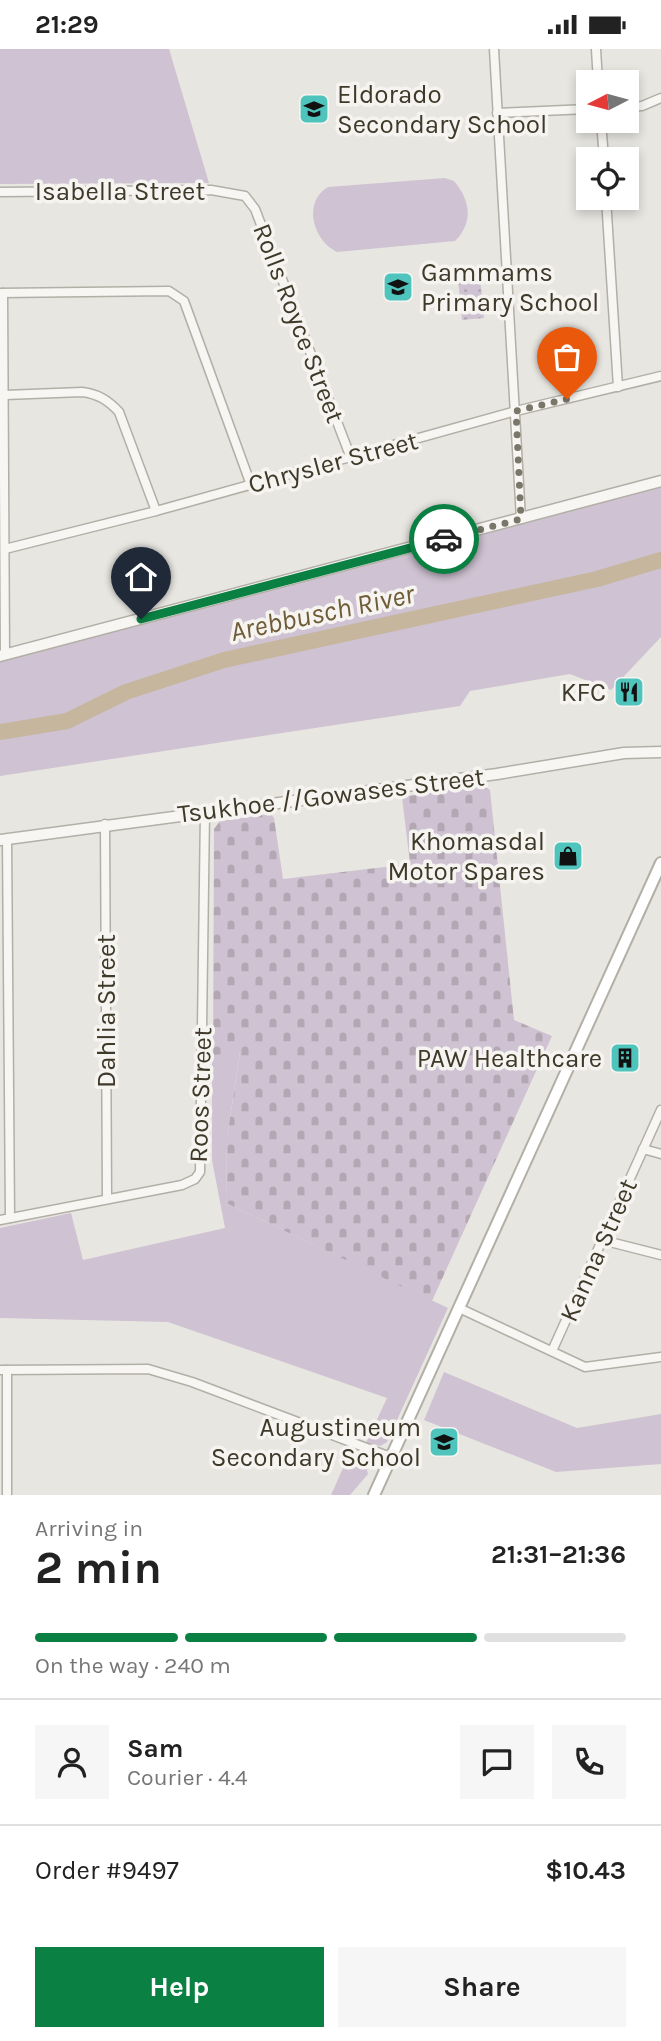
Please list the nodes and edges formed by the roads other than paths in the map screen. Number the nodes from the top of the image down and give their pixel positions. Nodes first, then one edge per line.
1 (494, 49) edge
2 (596, 49) edge
3 (597, 70) edge
4 (661, 98) edge
5 (639, 106) edge
6 (576, 110) edge
7 (497, 113) junction
8 (0, 192) edge
9 (241, 193) joint
10 (607, 210) edge
11 (1, 293) edge
12 (661, 376) edge
13 (618, 387) junction
14 (5, 395) junction
15 (516, 411) junction
16 (351, 458) junction
17 (661, 481) edge
18 (251, 485) junction
19 (156, 511) junction
20 (521, 519) junction
21 (5, 549) junction
22 (3, 656) edge
23 (661, 752) edge
24 (205, 811) junction
25 (105, 824) junction
26 (3, 840) edge
27 (661, 863) edge
28 (661, 1110) edge
29 (643, 1149) junction
30 (661, 1154) edge
31 (107, 1198) junction
32 (10, 1218) junction
33 (0, 1220) edge
34 (603, 1240) junction
35 (661, 1255) edge
36 (459, 1308) junction
37 (552, 1351) junction
38 (661, 1357) edge
39 (3, 1370) edge
40 (393, 1458) junction
41 (7, 1495) edge
42 (374, 1495) edge

1 - 7 street
2 - 3 street
4 - 5 street
6 - 7 street
7 - 15 street
8 - 9 street, Isabella Street
9 - 16 street, Rolls Royce Street
10 - 13 street
11 - 14 street
11 - 18 street
12 - 13 street, Chrysler Street
13 - 15 street, Chrysler Street
14 - 19 street
14 - 21 street
15 - 16 street, Chrysler Street
15 - 20 street
16 - 18 street, Chrysler Street
17 - 20 street
18 - 19 street, Chrysler Street
19 - 21 street, Chrysler Street
20 - 22 street
21 - 22 street
23 - 24 street, Tsukhoe //Gowases Street
24 - 25 street, Tsukhoe //Gowases Street
24 - 31 street, Roos Street
25 - 26 street, Tsukhoe //Gowases Street
25 - 31 street, Dahlia Street
26 - 32 street
27 - 36 main road
28 - 29 street, Kanna Street
29 - 30 street
29 - 34 street, Kanna Street
31 - 32 street, Roos Street
32 - 33 street, Roos Street
34 - 35 street
34 - 37 street, Kanna Street
36 - 37 street
36 - 40 main road
37 - 38 street
39 - 40 street
39 - 41 street
40 - 42 main road

